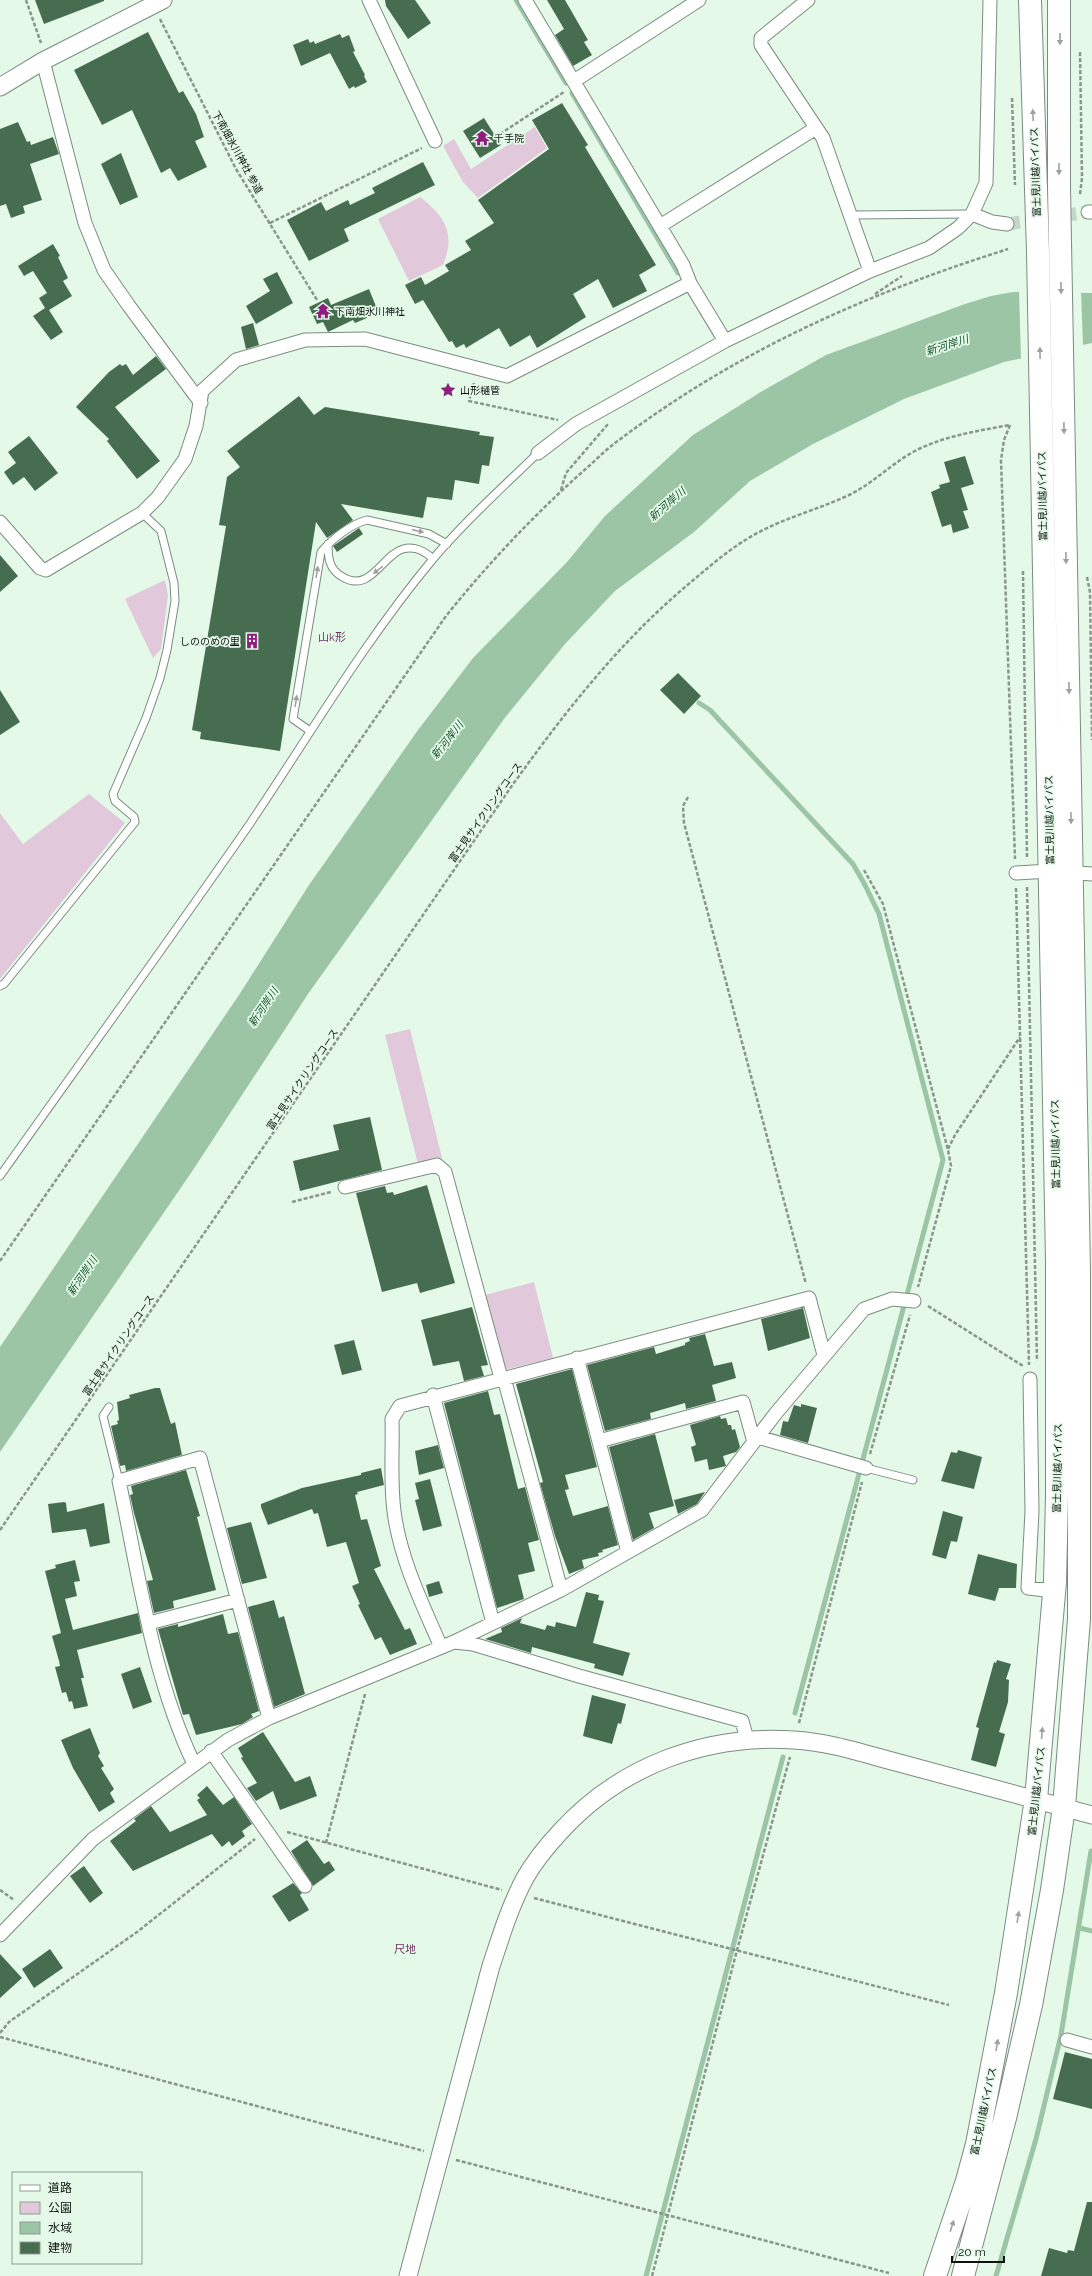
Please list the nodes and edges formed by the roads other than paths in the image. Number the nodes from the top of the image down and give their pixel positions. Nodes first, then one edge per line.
1 (370, 0) edge
2 (525, 0) edge
3 (699, 0) edge
4 (807, 0) edge
5 (990, 0) edge
6 (1030, 0) edge
7 (1059, 0) edge
8 (158, 3) edge
9 (44, 60) junction
10 (575, 83) junction
11 (0, 87) edge
12 (816, 128) junction
13 (435, 141) road end
14 (972, 214) junction
15 (851, 215) junction
16 (1007, 224) tunnel mouth
17 (660, 226) junction
18 (870, 271) junction
19 (690, 283) junction
20 (725, 341) junction
21 (201, 403) junction
22 (538, 452) joint
23 (142, 513) junction
24 (0, 522) edge
25 (328, 544) junction
26 (447, 544) junction
27 (433, 559) junction
28 (310, 730) junction
29 (1050, 871) junction
30 (1016, 873) road end
31 (1082, 873) edge
32 (0, 986) edge
33 (0, 1176) edge
34 (345, 1187) road end
35 (914, 1301) road end
36 (824, 1355) junction
37 (578, 1358) junction
38 (502, 1378) junction
39 (1030, 1379) road end
40 (433, 1395) junction
41 (109, 1407) dead end
42 (756, 1440) junction
43 (599, 1441) junction
44 (860, 1466) joint
45 (914, 1480) dead end
46 (118, 1481) junction
47 (628, 1552) junction
48 (561, 1590) junction
49 (1054, 1591) junction
50 (238, 1600) junction
51 (149, 1623) junction
52 (493, 1623) junction
53 (454, 1642) junction
54 (441, 1647) junction
55 (269, 1718) junction
56 (747, 1739) junction
57 (211, 1751) junction
58 (194, 1764) junction
59 (1036, 1799) junction
60 (1064, 1807) junction
61 (1092, 1815) edge
62 (305, 1886) dead end
63 (0, 1935) edge
64 (1067, 2040) dead end
65 (1092, 2047) edge
66 (408, 2276) edge
67 (935, 2276) edge
68 (962, 2276) edge

1 - 13 street
2 - 10 street
3 - 10 street
4 - 12 street
5 - 14 street
29 -> 6 highway, 富士見川越バイパス
7 -> 31 highway
8 - 9 street
9 - 11 street
9 - 21 street
10 - 17 street
12 - 15 street
12 - 17 street
14 - 15 lane
14 - 16 street
14 - 18 street
15 - 18 street
17 - 19 street
18 - 20 street
19 - 20 street
19 - 21 street
20 - 22 street
21 - 23 street
22 - 26 lane
23 - 24 street
23 - 32 lane
25 -> 26 lane
27 -> 25 lane
28 -> 25 lane
26 - 27 lane
27 - 28 lane
28 - 33 lane
29 - 30 street
29 - 31 street
29 - 49 highway, 富士見川越バイパス
31 - 60 highway
34 - 38 street
35 - 36 street
36 - 37 street
36 - 42 street
37 - 38 street
37 - 43 street
38 - 40 street
38 - 48 street
39 - 49 street
40 - 52 street
40 - 54 street
41 - 46 lane
42 - 43 street
42 - 44 street
42 - 47 street
43 - 47 street
44 - 45 lane
46 - 50 street
46 - 51 street
47 - 48 street
48 - 52 street
59 -> 49 highway, 富士見川越バイパス
50 - 51 street
50 - 55 street
51 - 58 street
52 - 53 street
53 - 54 street
53 - 56 street
54 - 55 street
55 - 57 street
56 - 59 street
56 - 66 street
57 - 58 street
57 - 62 street
58 - 63 street
59 - 60 street
67 -> 59 highway, 富士見川越バイパス
60 - 61 street
60 - 68 highway
64 - 65 street

